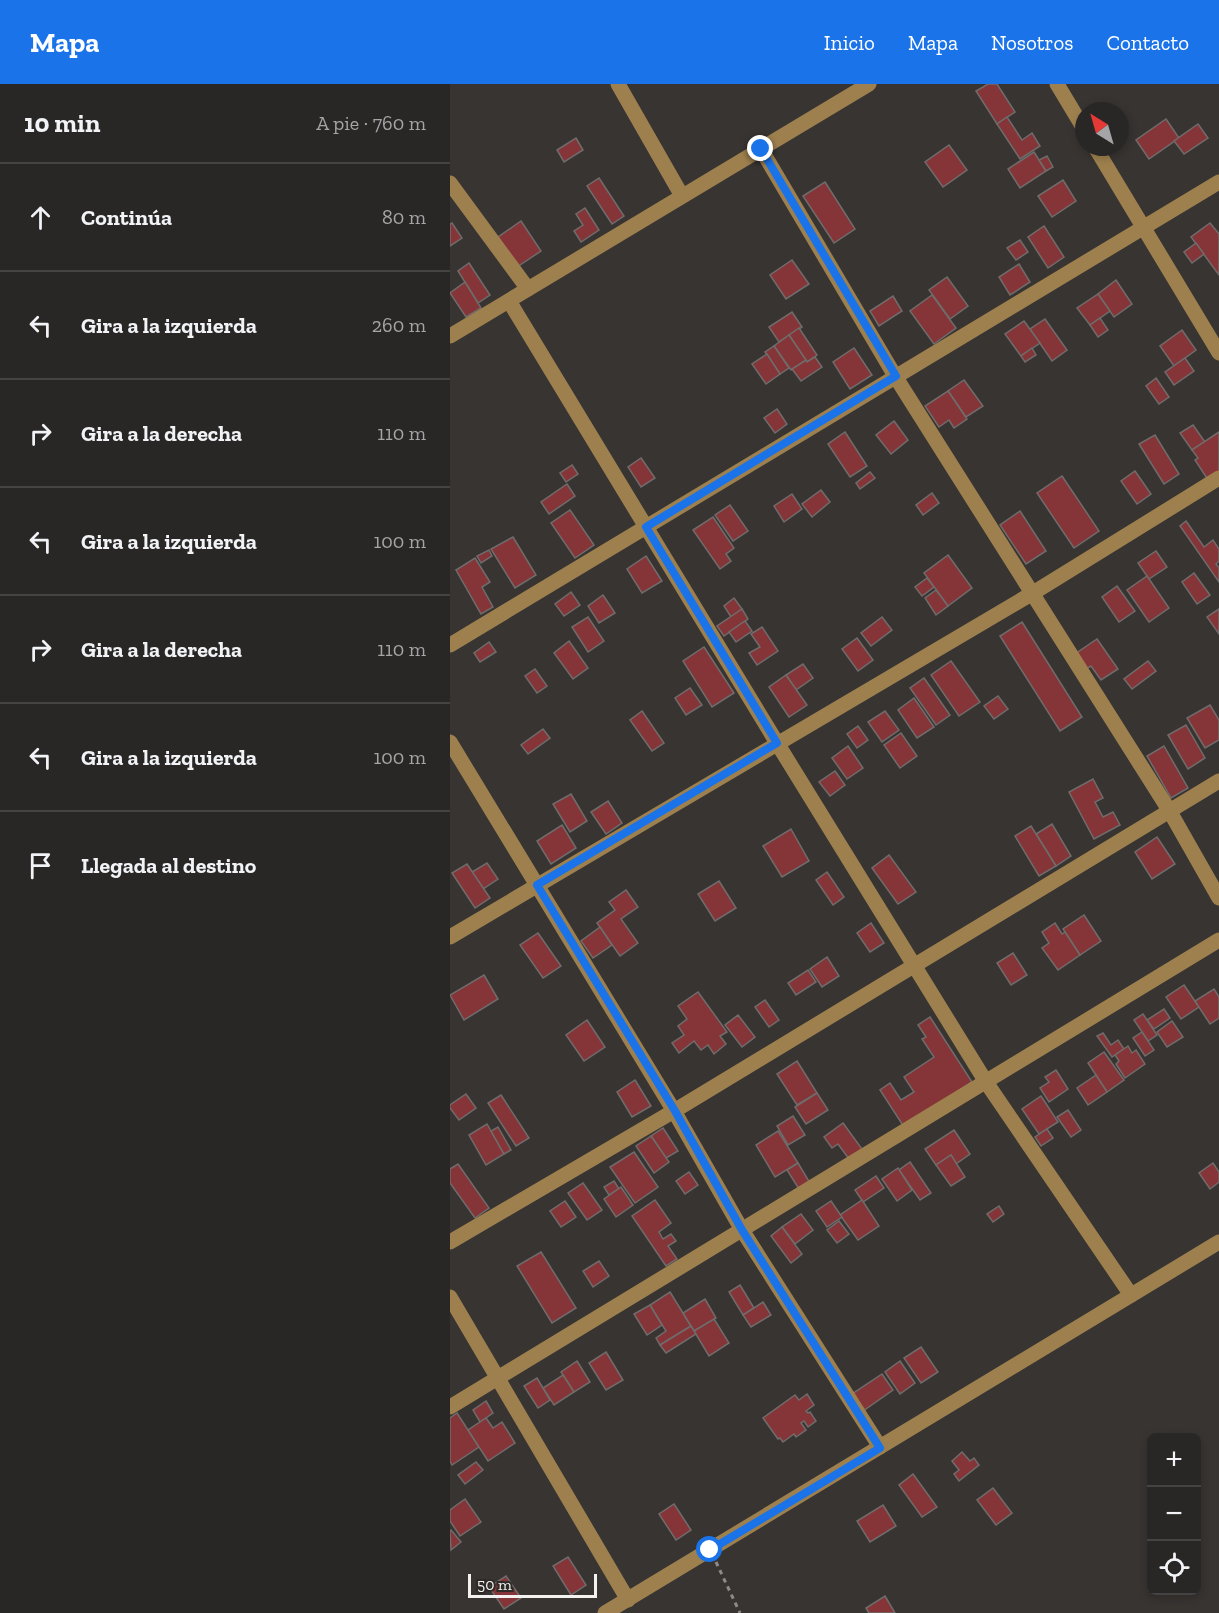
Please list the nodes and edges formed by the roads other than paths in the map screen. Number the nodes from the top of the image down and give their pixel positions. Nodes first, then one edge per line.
1 (618, 84) edge
2 (869, 84) edge
3 (1057, 84) edge
4 (1075, 114) edge
5 (761, 149) junction
6 (1100, 156) edge
7 (1219, 182) edge
8 (450, 183) edge
9 (682, 196) junction
10 (1143, 226) junction
11 (528, 289) junction
12 (509, 301) junction
13 (450, 336) edge
14 (1219, 353) edge
15 (896, 376) junction
16 (1219, 478) edge
17 (646, 527) junction
18 (1032, 593) junction
19 (450, 645) edge
20 (450, 742) edge
21 (777, 743) junction
22 (1219, 781) edge
23 (1169, 810) junction
24 (537, 885) junction
25 (1219, 898) edge
26 (450, 938) edge
27 (1219, 940) edge
28 (915, 965) junction
29 (986, 1082) junction
30 (675, 1111) junction
31 (742, 1230) junction
32 (450, 1242) edge
33 (1219, 1242) edge
34 (1131, 1295) junction
35 (450, 1297) edge
36 (498, 1378) junction
37 (450, 1407) edge
38 (880, 1448) junction
39 (628, 1600) junction
40 (605, 1613) edge

1 - 9 street
2 - 5 street
3 - 4 street
5 - 9 street
5 - 15 street
6 - 10 street
7 - 10 street
8 - 11 street
9 - 11 street
10 - 14 street
10 - 15 street
11 - 12 street
12 - 13 street
12 - 17 street
15 - 17 street
15 - 18 street
16 - 18 street
17 - 19 street
17 - 21 street
18 - 21 street
18 - 23 street
20 - 24 street
21 - 24 street
21 - 28 street
22 - 23 street
23 - 25 street
23 - 28 street
24 - 26 street
24 - 30 street
27 - 29 street
28 - 29 street
28 - 30 street
29 - 31 street
29 - 34 street
30 - 31 street
30 - 32 street
31 - 36 street
31 - 38 street
33 - 34 street
34 - 38 street
35 - 36 street
36 - 37 street
36 - 39 street
38 - 39 street
39 - 40 street

